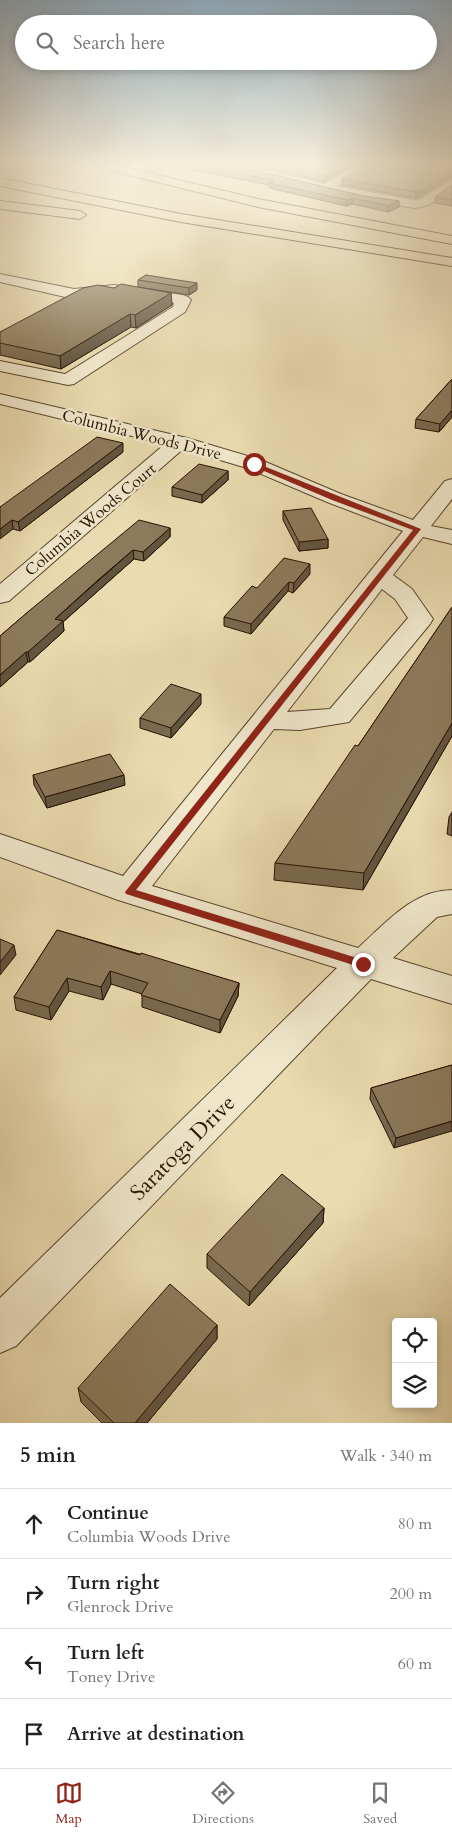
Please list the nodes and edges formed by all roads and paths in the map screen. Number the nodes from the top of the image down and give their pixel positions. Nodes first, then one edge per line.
1 (200, 232) edge
2 (270, 232) edge
3 (362, 232) edge
4 (411, 232) edge
5 (452, 240) edge
6 (452, 246) edge
7 (452, 262) edge
8 (452, 268) edge
9 (0, 278) edge
10 (0, 366) edge
11 (0, 399) edge
12 (180, 442) junction
13 (452, 485) edge
14 (417, 529) junction
15 (452, 537) edge
16 (380, 576) junction
17 (0, 596) edge
18 (266, 720) junction
19 (0, 845) edge
20 (130, 892) junction
21 (452, 902) edge
22 (363, 964) junction
23 (452, 990) edge
24 (0, 1330) edge

1 - 8 highway
2 - 7 highway
3 - 6 highway
4 - 5 highway
9 - 10 street
11 - 12 street, Columbia Woods Drive
12 - 14 street, Columbia Woods Drive
12 - 17 street, Columbia Woods Court
13 - 14 street
14 - 15 street, Columbia Woods Drive
14 - 16 street
16 - 18 street
16 - 18 street
18 - 20 street
19 - 20 street
20 - 22 street
21 - 22 street, Saratoga Drive
22 - 23 street
22 - 24 street, Saratoga Drive

